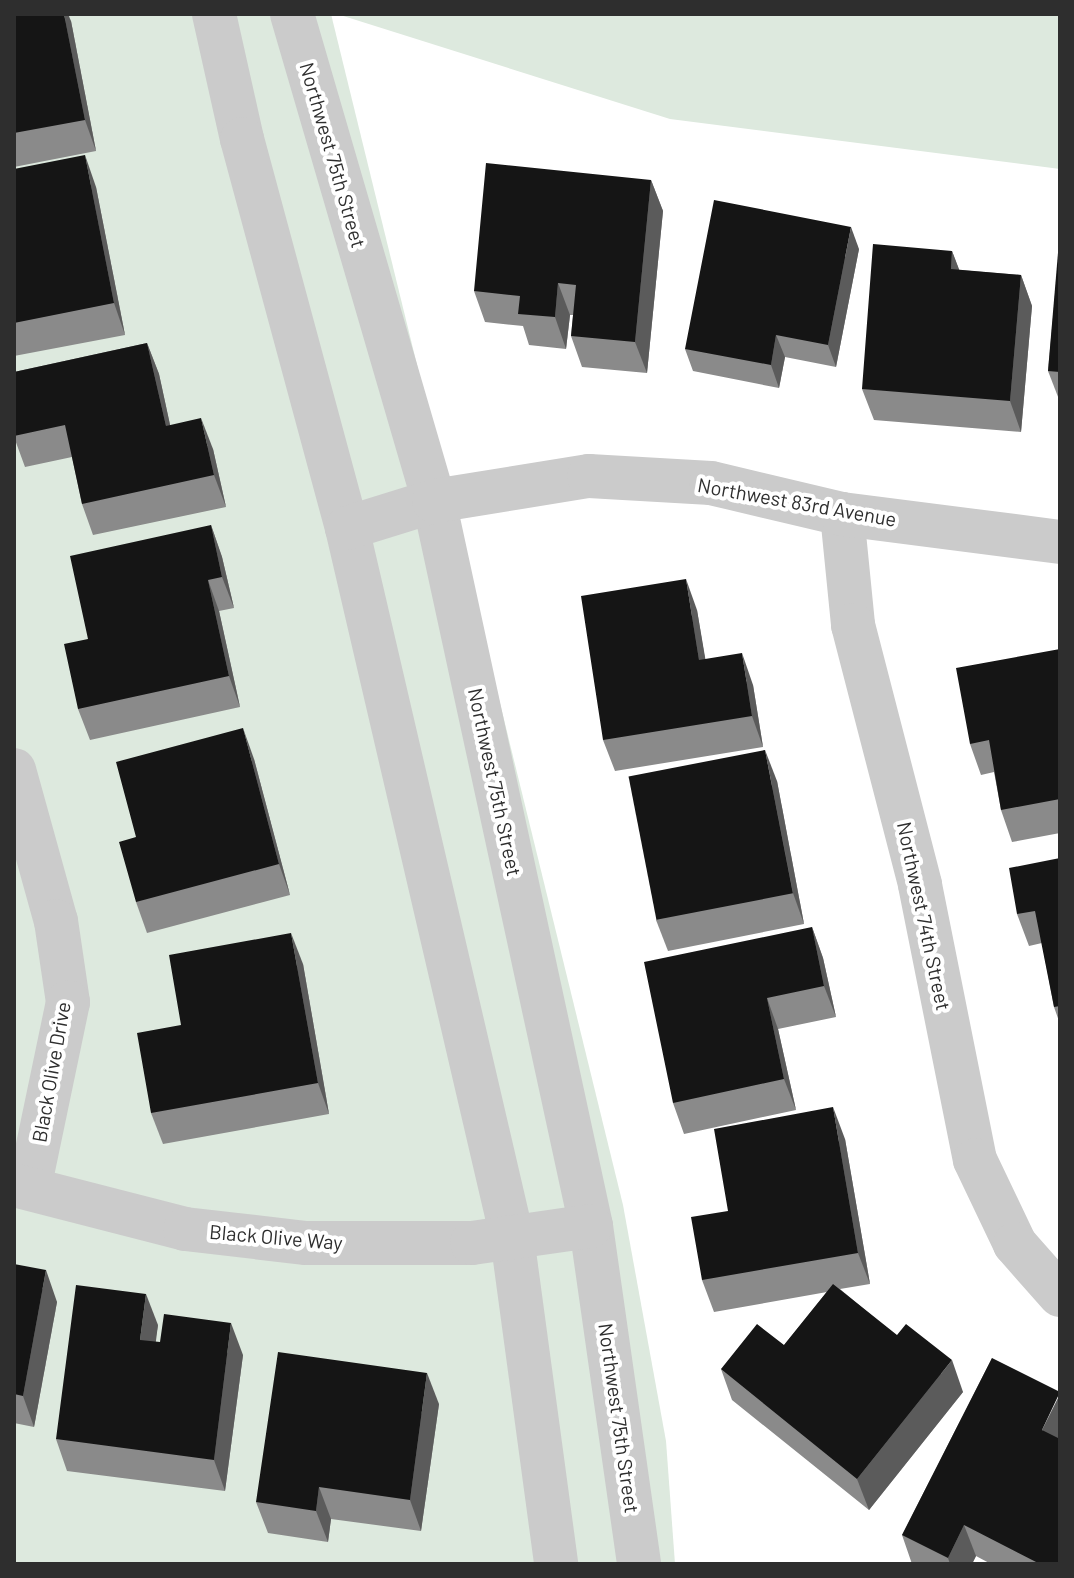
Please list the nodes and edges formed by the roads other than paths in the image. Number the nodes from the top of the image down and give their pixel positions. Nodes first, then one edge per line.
1 (214, 14) edge
2 (292, 14) edge
3 (434, 501) junction
4 (842, 514) junction
5 (347, 528) junction
6 (1060, 542) edge
7 (14, 770) edge
8 (22, 1186) edge
9 (591, 1226) junction
10 (512, 1237) junction
11 (1060, 1295) edge
12 (556, 1564) edge
13 (639, 1564) edge

1 - 5 street
2 - 3 street, Northwest 75th Street
3 - 4 street, Northwest 83rd Avenue
3 - 5 street, Northwest 83rd Avenue
3 - 9 street, Northwest 75th Street
4 - 6 street, Northwest 83rd Avenue
4 - 11 street, Northwest 74th Street
5 - 10 street
7 - 8 street, Black Olive Drive
8 - 10 street, Black Olive Way
9 - 10 street, Black Olive Way
9 - 13 street, Northwest 75th Street
10 - 12 street

